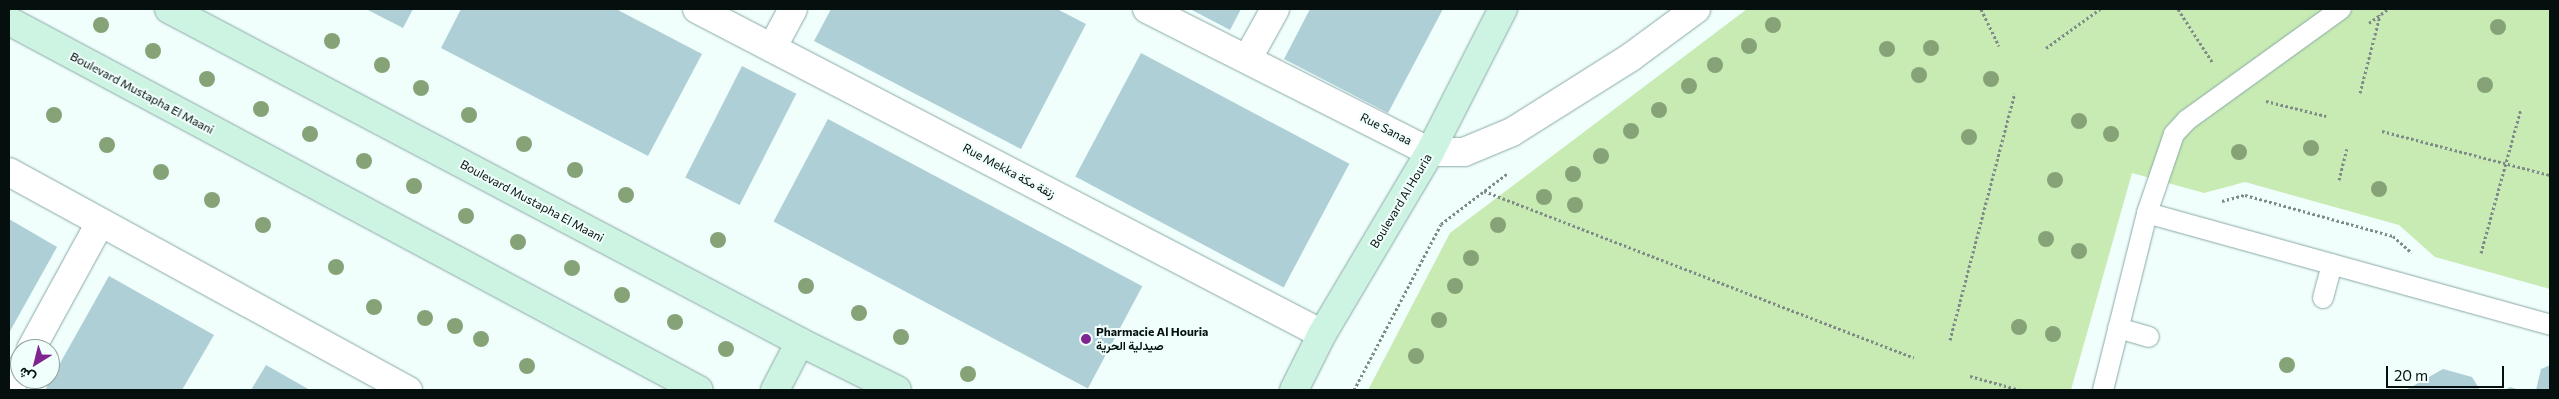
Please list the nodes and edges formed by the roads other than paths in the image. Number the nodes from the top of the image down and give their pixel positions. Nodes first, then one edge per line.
1 (169, 9) edge
2 (697, 9) edge
3 (793, 9) edge
4 (1148, 9) edge
5 (1276, 9) edge
6 (1503, 9) edge
7 (1696, 9) edge
8 (2341, 9) edge
9 (9, 21) edge
10 (772, 48) junction
11 (1248, 58) junction
12 (1430, 152) junction
13 (9, 172) edge
14 (2147, 214) junction
15 (100, 223) junction
16 (2332, 264) junction
17 (2323, 298) dead end
18 (2550, 325) edge
19 (2118, 328) junction
20 (1322, 334) junction
21 (2149, 337) dead end
22 (36, 339) edge
23 (800, 342) junction
24 (408, 390) edge
25 (699, 390) edge
26 (775, 390) edge
27 (897, 390) edge
28 (1294, 390) edge
29 (2103, 390) edge

1 - 23 street, Boulevard Mustapha El Maani
2 - 10 street, Rue Mekka زنقة مكة
3 - 10 street
4 - 11 street, Rue Sanaa
5 - 11 street
6 - 12 street, Boulevard Al Houria
7 - 12 street, Rue Sanaa
8 - 14 lane
9 - 25 street, Boulevard Mustapha El Maani
10 - 20 street, Rue Mekka زنقة مكة
11 - 12 street, Rue Sanaa
12 - 20 street, Boulevard Al Houria
13 - 15 street
14 - 16 lane
14 - 19 lane
15 - 22 street
15 - 24 street
16 - 17 lane
16 - 18 lane
19 - 21 lane
19 - 29 lane
20 - 28 street, Boulevard Al Houria
23 - 26 street
23 - 27 street, Boulevard Mustapha El Maani

